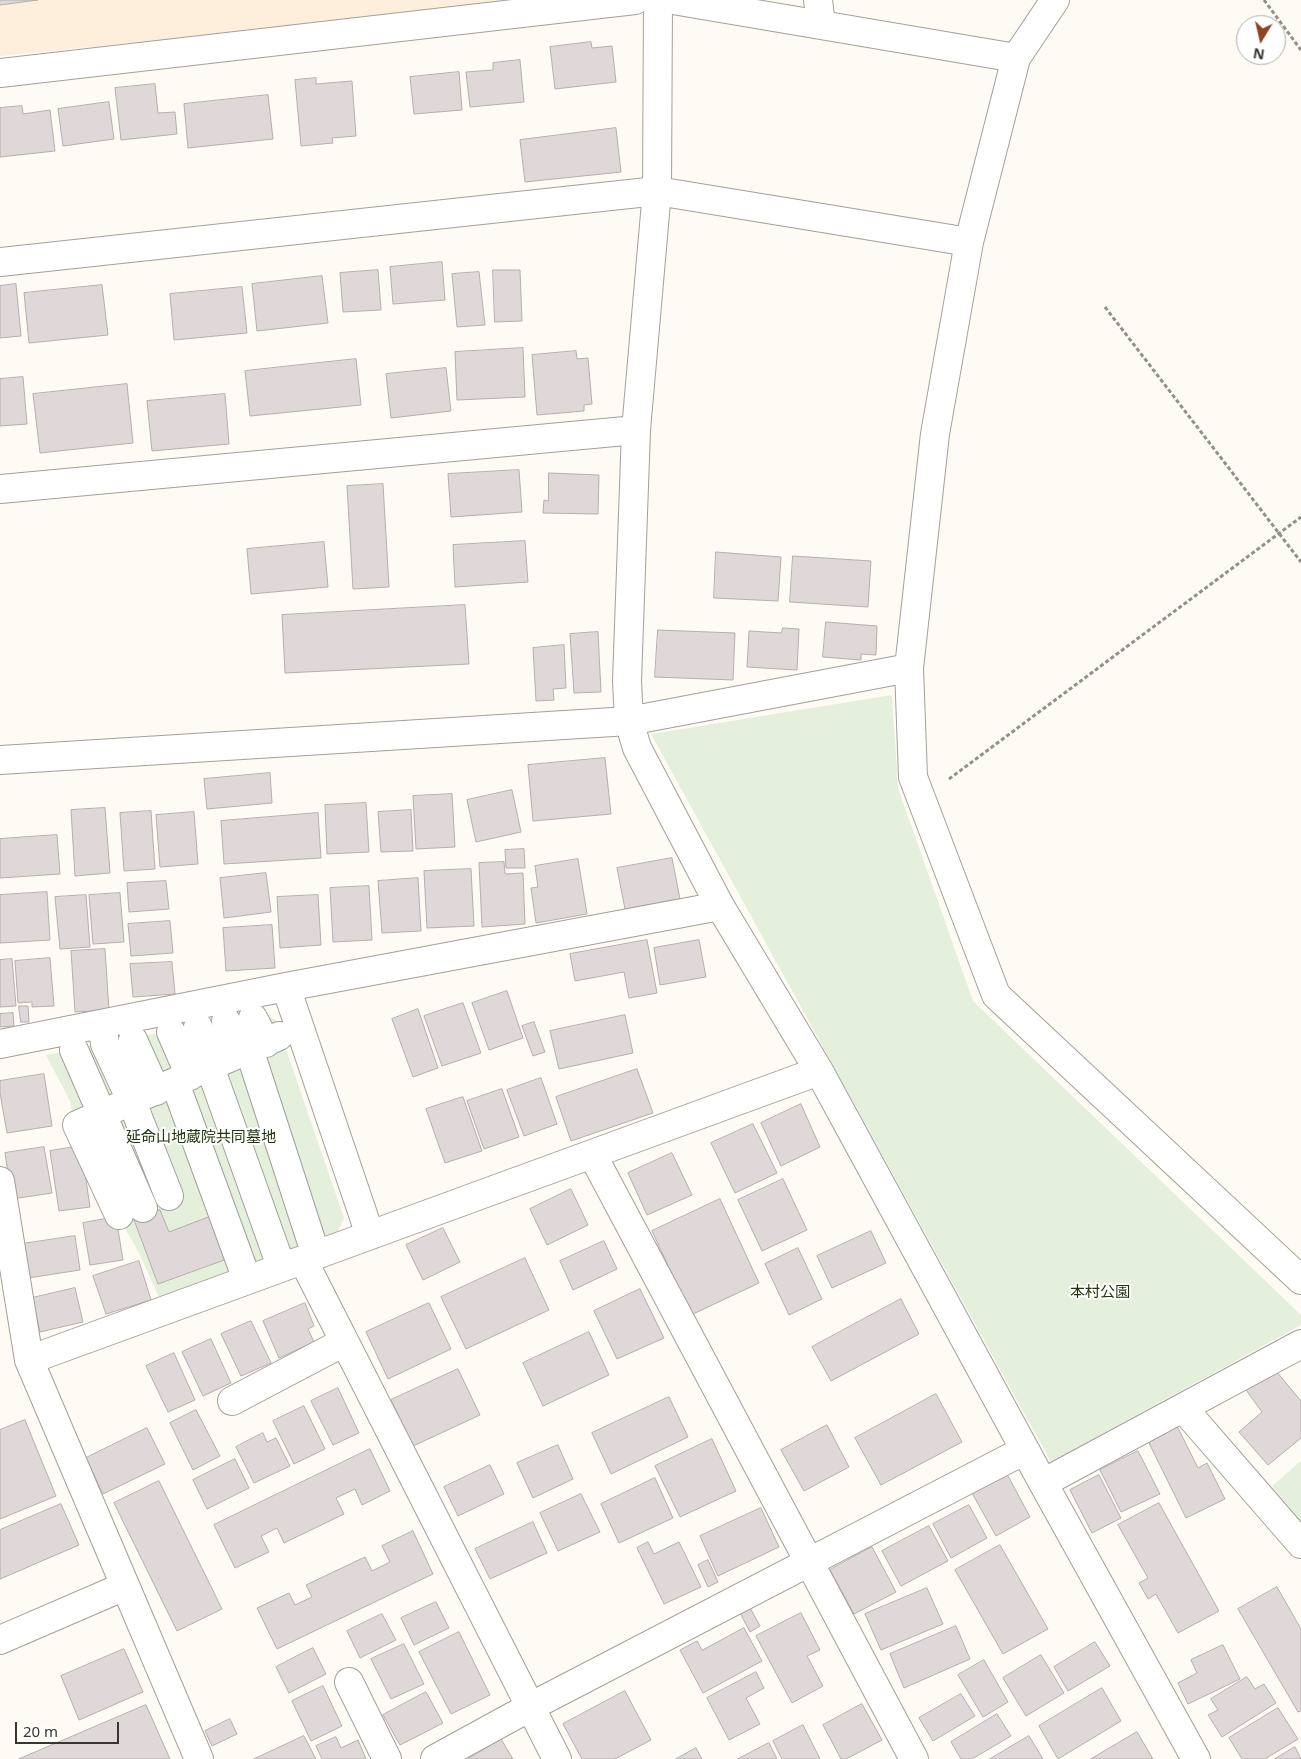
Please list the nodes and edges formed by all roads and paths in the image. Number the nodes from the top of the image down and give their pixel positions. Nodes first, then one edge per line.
1 (635, 0) edge
2 (658, 0) edge
3 (673, 0) edge
4 (1055, 0) edge
5 (1264, 0) edge
6 (819, 12) edge
7 (1301, 50) edge
8 (1016, 58) junction
9 (0, 73) edge
10 (657, 191) junction
11 (969, 242) junction
12 (0, 262) edge
13 (1104, 307) dead end
14 (636, 430) junction
15 (0, 489) edge
16 (1301, 517) edge
17 (1279, 534) junction
18 (1301, 562) edge
19 (909, 668) junction
20 (629, 721) junction
21 (0, 760) edge
22 (949, 779) dead end
23 (720, 906) junction
24 (286, 987) junction
25 (253, 1018) dead end
26 (226, 1021) dead end
27 (102, 1024) junction
28 (198, 1027) dead end
29 (171, 1032) dead end
30 (133, 1040) dead end
31 (0, 1044) edge
32 (259, 1046) junction
33 (76, 1071) dead end
34 (819, 1071) junction
35 (180, 1080) junction
36 (103, 1114) junction
37 (592, 1154) junction
38 (156, 1164) junction
39 (0, 1181) edge
40 (118, 1181) junction
41 (168, 1196) dead end
42 (131, 1211) dead end
43 (370, 1235) junction
44 (297, 1252) junction
45 (242, 1266) dead end
46 (1301, 1280) edge
47 (344, 1342) junction
48 (1301, 1344) edge
49 (29, 1360) junction
50 (232, 1401) dead end
51 (1182, 1408) junction
52 (1025, 1450) junction
53 (1043, 1483) junction
54 (1301, 1544) edge
55 (809, 1563) junction
56 (125, 1586) junction
57 (0, 1640) edge
58 (349, 1682) dead end
59 (530, 1707) junction
60 (199, 1759) edge
61 (387, 1759) edge
62 (435, 1759) edge
63 (557, 1759) edge
64 (914, 1759) edge
65 (1196, 1759) edge

1 - 9 street
2 - 10 street
3 - 6 street
4 - 8 street
5 - 7 path
6 - 8 street
8 - 11 street
10 - 11 street
10 - 12 street
10 - 14 street
11 - 19 street
13 - 17 path
14 - 15 street
14 - 20 street
16 - 17 path
17 - 18 path
17 - 22 path
19 - 20 street
19 - 46 street
20 - 21 street
20 - 23 street
23 - 24 street
23 - 34 street
24 - 27 street
24 - 43 street
25 - 32 street
26 - 32 street
27 - 31 street
27 - 35 street
28 - 35 street
29 - 35 street
30 - 35 street
32 - 35 street
32 - 44 street
33 - 36 street
34 - 37 street
34 - 52 street
35 - 36 street
35 - 38 street
35 - 44 street
35 - 45 street
36 - 40 street
37 - 43 street
37 - 55 street
38 - 40 street
38 - 41 street
39 - 49 street
40 - 42 street
43 - 44 street
44 - 47 street
44 - 49 street
47 - 50 street
47 - 59 street
48 - 51 street
49 - 56 street
51 - 53 street
51 - 54 street
52 - 53 street
52 - 55 street
53 - 65 street
55 - 59 street
55 - 64 street
56 - 57 street
56 - 60 street
58 - 61 street
59 - 62 street
59 - 63 street

